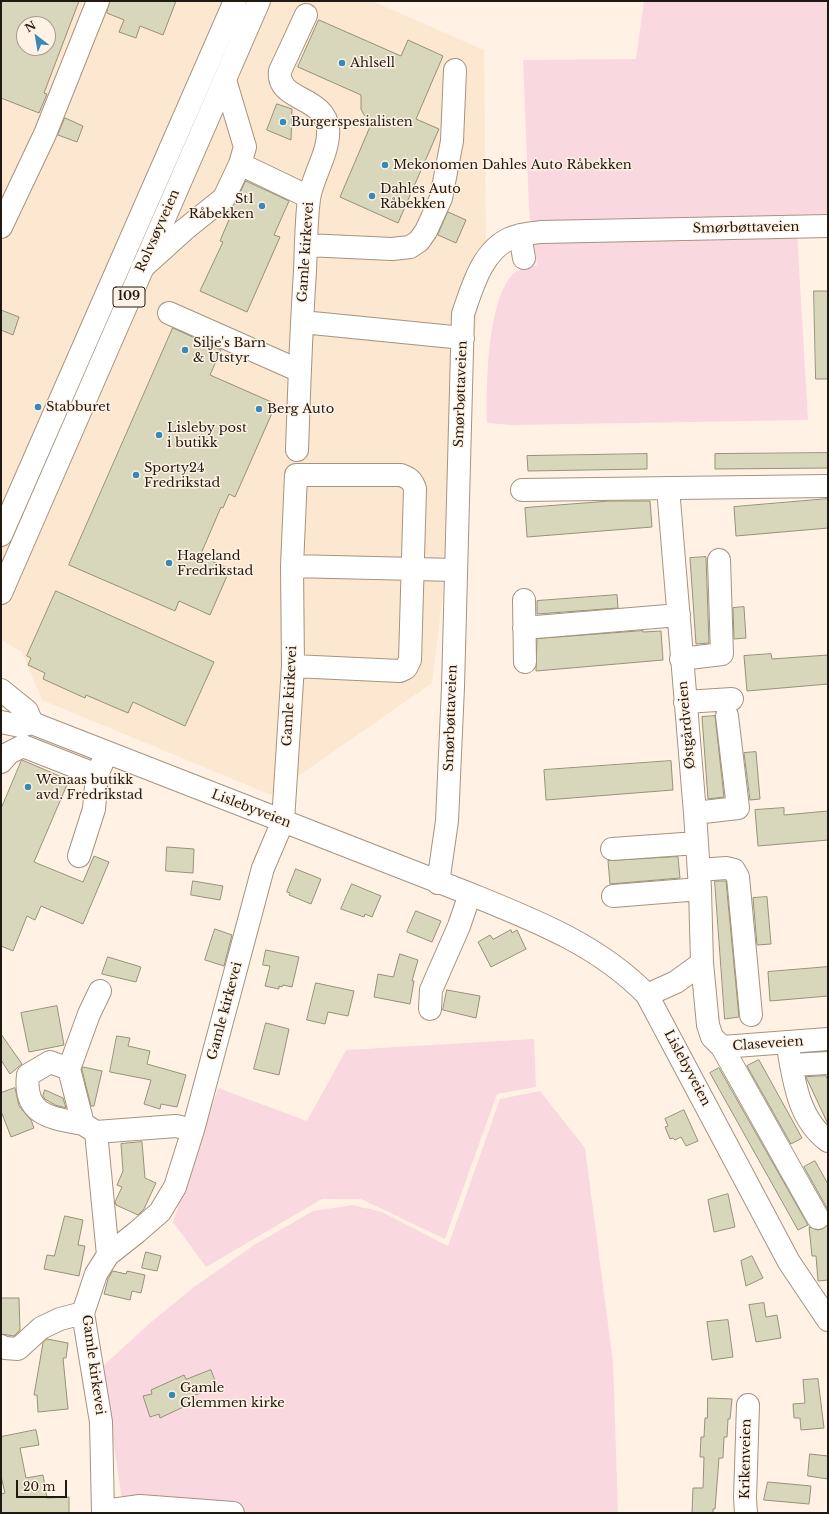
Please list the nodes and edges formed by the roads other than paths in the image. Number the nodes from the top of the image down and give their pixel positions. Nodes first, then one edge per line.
1 (98, 1) edge
2 (235, 1) edge
3 (260, 1) edge
4 (306, 15) dead end
5 (455, 70) dead end
6 (225, 80) junction
7 (240, 164) junction
8 (309, 197) junction
9 (828, 226) edge
10 (1, 227) edge
11 (520, 235) junction
12 (306, 245) junction
13 (524, 258) dead end
14 (142, 268) junction
15 (169, 313) dead end
16 (302, 322) junction
17 (463, 338) junction
18 (300, 371) junction
19 (297, 450) dead end
20 (828, 486) edge
21 (668, 488) junction
22 (522, 490) dead end
23 (1, 535) edge
24 (719, 560) dead end
25 (292, 566) junction
26 (413, 570) junction
27 (456, 570) junction
28 (1, 593) edge
29 (524, 600) dead end
30 (679, 615) junction
31 (524, 628) junction
32 (681, 659) junction
33 (525, 662) dead end
34 (293, 666) junction
35 (1, 690) edge
36 (685, 702) junction
37 (1, 722) edge
38 (32, 723) junction
39 (23, 746) junction
40 (106, 753) junction
41 (1, 762) edge
42 (97, 775) junction
43 (695, 813) junction
44 (283, 821) junction
45 (697, 843) junction
46 (612, 849) dead end
47 (80, 856) dead end
48 (699, 880) junction
49 (438, 883) junction
50 (470, 894) junction
51 (613, 896) dead end
52 (702, 962) junction
53 (100, 991) dead end
54 (647, 995) junction
55 (430, 1009) dead end
56 (751, 1015) dead end
57 (828, 1039) edge
58 (717, 1042) junction
59 (787, 1042) junction
60 (828, 1063) edge
61 (791, 1065) junction
62 (69, 1068) junction
63 (90, 1128) junction
64 (193, 1130) junction
65 (828, 1141) edge
66 (818, 1218) dead end
67 (108, 1255) junction
68 (83, 1313) junction
69 (828, 1320) edge
70 (1, 1346) edge
71 (748, 1405) dead end
72 (103, 1512) edge
73 (233, 1513) edge
74 (746, 1513) edge

1 - 10 street
2 - 23 street, Rolvsøyveien / 109
3 - 6 street, Rolvsøyveien / 109
4 - 8 street, Gamle kirkevei
5 - 12 street
6 - 7 street
6 - 14 street, Rolvsøyveien / 109
7 - 8 street
7 - 14 street
8 - 12 street, Gamle kirkevei
9 - 11 street, Smørbøttaveien
11 - 13 street
11 - 17 street, Smørbøttaveien
12 - 16 street, Gamle kirkevei
14 - 28 street, Rolvsøyveien / 109
15 - 18 street
16 - 17 street
16 - 18 street, Gamle kirkevei
17 - 27 street, Smørbøttaveien
18 - 19 street, Gamle kirkevei
20 - 21 street
21 - 22 street
21 - 30 street, Østgårdveien
24 - 32 street
25 - 26 street
25 - 26 street, Gamle kirkevei
25 - 34 street, Gamle kirkevei
26 - 27 street
26 - 34 street
27 - 49 street, Smørbøttaveien
29 - 31 street
30 - 31 street
30 - 32 street, Østgårdveien
31 - 33 street
32 - 36 street, Østgårdveien
34 - 44 street, Gamle kirkevei
35 - 38 street
36 - 43 street, Østgårdveien
36 - 43 street
37 - 38 street, Lislebyveien
38 - 39 street
38 - 40 street, Lislebyveien
39 - 41 street
39 - 42 street
40 - 42 street
40 - 44 street, Lislebyveien
42 - 47 street
43 - 45 street, Østgårdveien
44 - 49 street, Lislebyveien
44 - 64 street, Gamle kirkevei
45 - 46 street
45 - 48 street, Østgårdveien
48 - 51 street
48 - 52 street, Østgårdveien
48 - 56 street
49 - 50 street, Lislebyveien
50 - 54 street, Lislebyveien
50 - 55 street
52 - 54 street
52 - 58 street, Østgårdveien
53 - 62 street
54 - 69 street, Lislebyveien
57 - 59 street, Claseveien
58 - 59 street, Claseveien
58 - 66 street, Østgårdveien
59 - 61 street
60 - 61 street
61 - 65 street
62 - 63 street
62 - 63 street
63 - 64 street
63 - 67 street
64 - 67 street, Gamle kirkevei
67 - 68 street, Gamle kirkevei
68 - 70 street
68 - 72 street, Gamle kirkevei
71 - 74 street, Krikenveien
72 - 73 street

